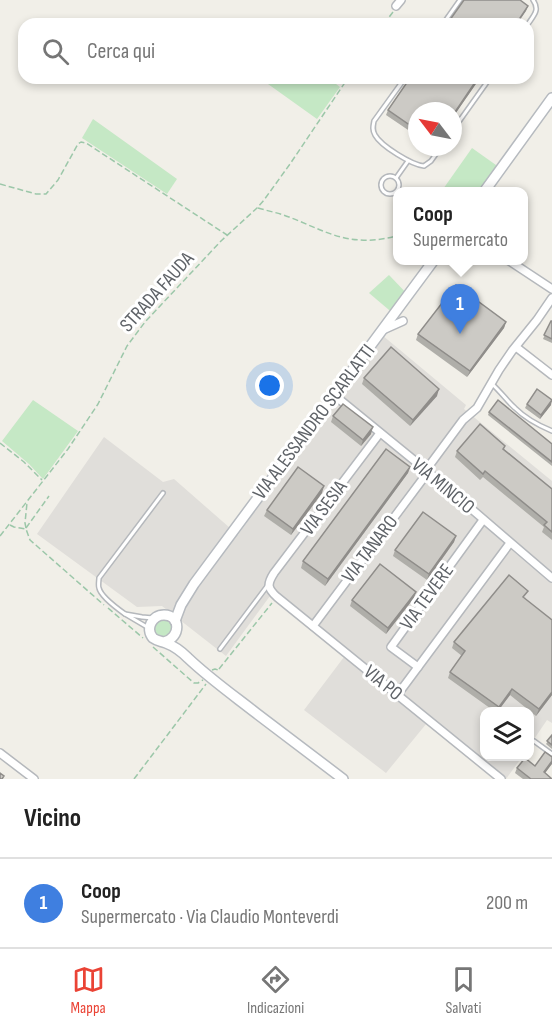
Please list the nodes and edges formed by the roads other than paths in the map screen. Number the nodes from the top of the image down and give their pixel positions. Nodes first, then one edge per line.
1 (460, 0) edge
2 (532, 0) edge
3 (447, 18) edge
4 (532, 18) edge
5 (401, 84) edge
6 (486, 84) edge
7 (552, 98) edge
8 (462, 117) edge
9 (435, 156) edge
10 (408, 161) junction
11 (396, 178) junction
12 (398, 187) edge
13 (488, 187) edge
14 (393, 194) edge
15 (431, 265) edge
16 (512, 265) edge
17 (552, 289) edge
18 (552, 298) edge
19 (403, 321) dead end
20 (383, 330) junction
21 (518, 332) dead end
22 (524, 337) junction
23 (516, 347) junction
24 (552, 375) edge
25 (491, 383) junction
26 (334, 395) junction
27 (552, 431) edge
28 (380, 433) junction
29 (427, 471) junction
30 (163, 494) dead end
31 (483, 520) junction
32 (510, 543) junction
33 (552, 578) edge
34 (269, 583) junction
35 (194, 584) junction
36 (125, 614) junction
37 (159, 616) junction
38 (176, 626) junction
39 (313, 627) junction
40 (150, 629) junction
41 (164, 642) junction
42 (220, 649) dead end
43 (188, 658) junction
44 (418, 667) junction
45 (398, 694) junction
46 (534, 741) dead end
47 (0, 753) edge
48 (552, 754) edge
49 (34, 779) edge
50 (343, 779) edge
51 (501, 779) edge

1 - 3 lane
2 - 4 lane
5 - 10 lane
6 - 8 lane
7 - 13 street
9 - 10 lane
10 - 11 lane
11 - 12 lane
11 - 14 lane
15 - 20 street, VIA ALESSANDRO SCARLATTI
16 - 17 street
18 - 22 street, VIA TANARO
19 - 20 street
20 - 26 street, VIA ALESSANDRO SCARLATTI
21 - 22 street
22 - 23 street, VIA TANARO
23 - 24 street
23 - 25 street, VIA TANARO
25 - 27 lane
25 - 29 street, VIA TANARO
26 - 28 street, VIA MINCIO
26 - 35 street, VIA ALESSANDRO SCARLATTI
28 - 29 street, VIA MINCIO
28 - 34 street, VIA SESIA
29 - 31 street, VIA MINCIO
29 - 39 street, VIA TANARO
30 - 36 lane
31 - 32 street, VIA MINCIO
31 - 44 street, VIA TEVERE
32 - 33 street, VIA MINCIO
32 - 44 street
34 - 39 street, VIA PO
34 - 42 lane
35 - 37 street, VIA ALESSANDRO SCARLATTI
35 - 38 street, VIA ALESSANDRO SCARLATTI
36 - 37 lane
36 - 40 lane
37 - 38 street
37 - 40 street
38 - 41 street
38 - 43 street
39 - 45 street, VIA PO
40 - 41 street
41 - 43 street
43 - 50 street
44 - 45 street
45 - 51 street, VIA PO
46 - 48 lane
47 - 49 street

